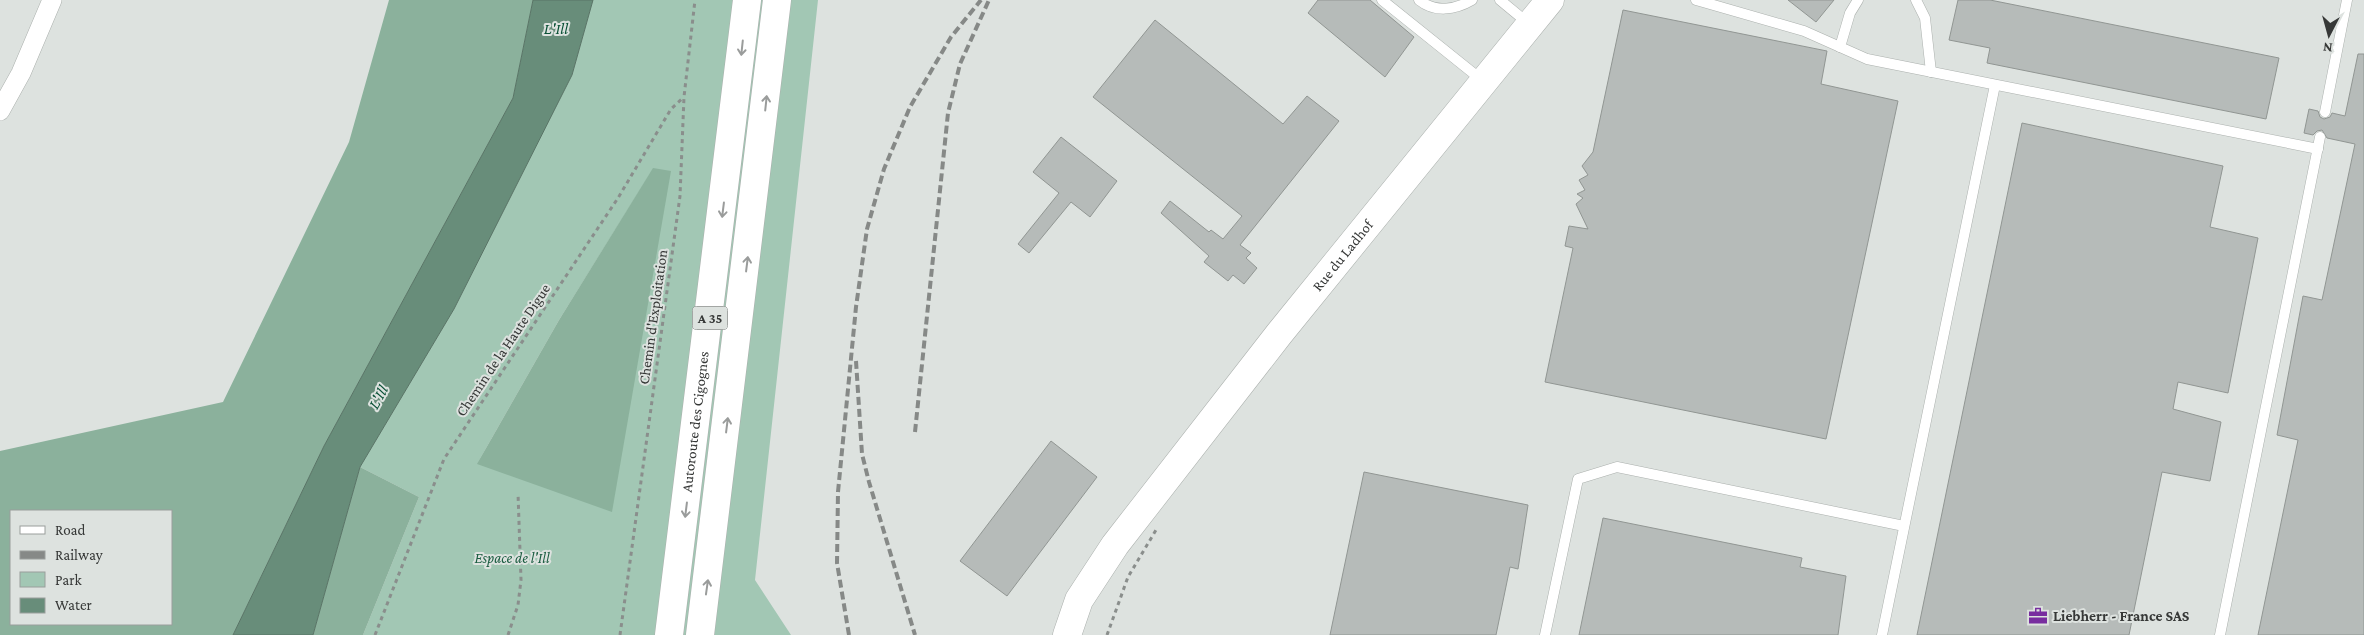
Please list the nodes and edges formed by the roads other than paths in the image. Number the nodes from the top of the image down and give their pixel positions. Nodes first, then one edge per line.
1 (52, 0) edge
2 (747, 0) edge
3 (777, 0) edge
4 (1382, 0) edge
5 (1419, 0) edge
6 (1472, 0) edge
7 (1500, 0) edge
8 (1550, 0) edge
9 (1696, 0) edge
10 (1858, 0) edge
11 (1916, 0) edge
12 (2347, 0) edge
13 (1530, 25) junction
14 (1840, 47) junction
15 (1931, 72) junction
16 (1484, 82) junction
17 (1995, 85) junction
18 (0, 111) edge
19 (2325, 112) dead end
20 (2320, 137) dead end
21 (2318, 149) junction
22 (1140, 513) junction
23 (1904, 526) junction
24 (669, 635) edge
25 (700, 635) edge
26 (1067, 635) edge
27 (1081, 635) edge
28 (1546, 635) edge
29 (1882, 635) edge
30 (2220, 635) edge

1 - 18 street
2 -> 24 main road, Autoroute des Cigognes / A 35
25 -> 3 main road, Autoroute des Cigognes / A 35
4 - 16 lane
5 - 6 lane
7 - 13 lane
8 - 13 main road, Rue du Ladhof
9 - 14 lane
10 - 14 lane
11 - 15 lane
12 - 19 lane
13 - 16 main road, Rue du Ladhof
14 - 15 lane
15 - 17 lane
16 - 22 main road, Rue du Ladhof
17 - 21 lane
17 - 23 lane
20 - 21 lane
21 - 30 lane
22 - 26 main road, Rue du Ladhof
22 - 27 main road, Rue du Ladhof
23 - 28 lane
23 - 29 lane

